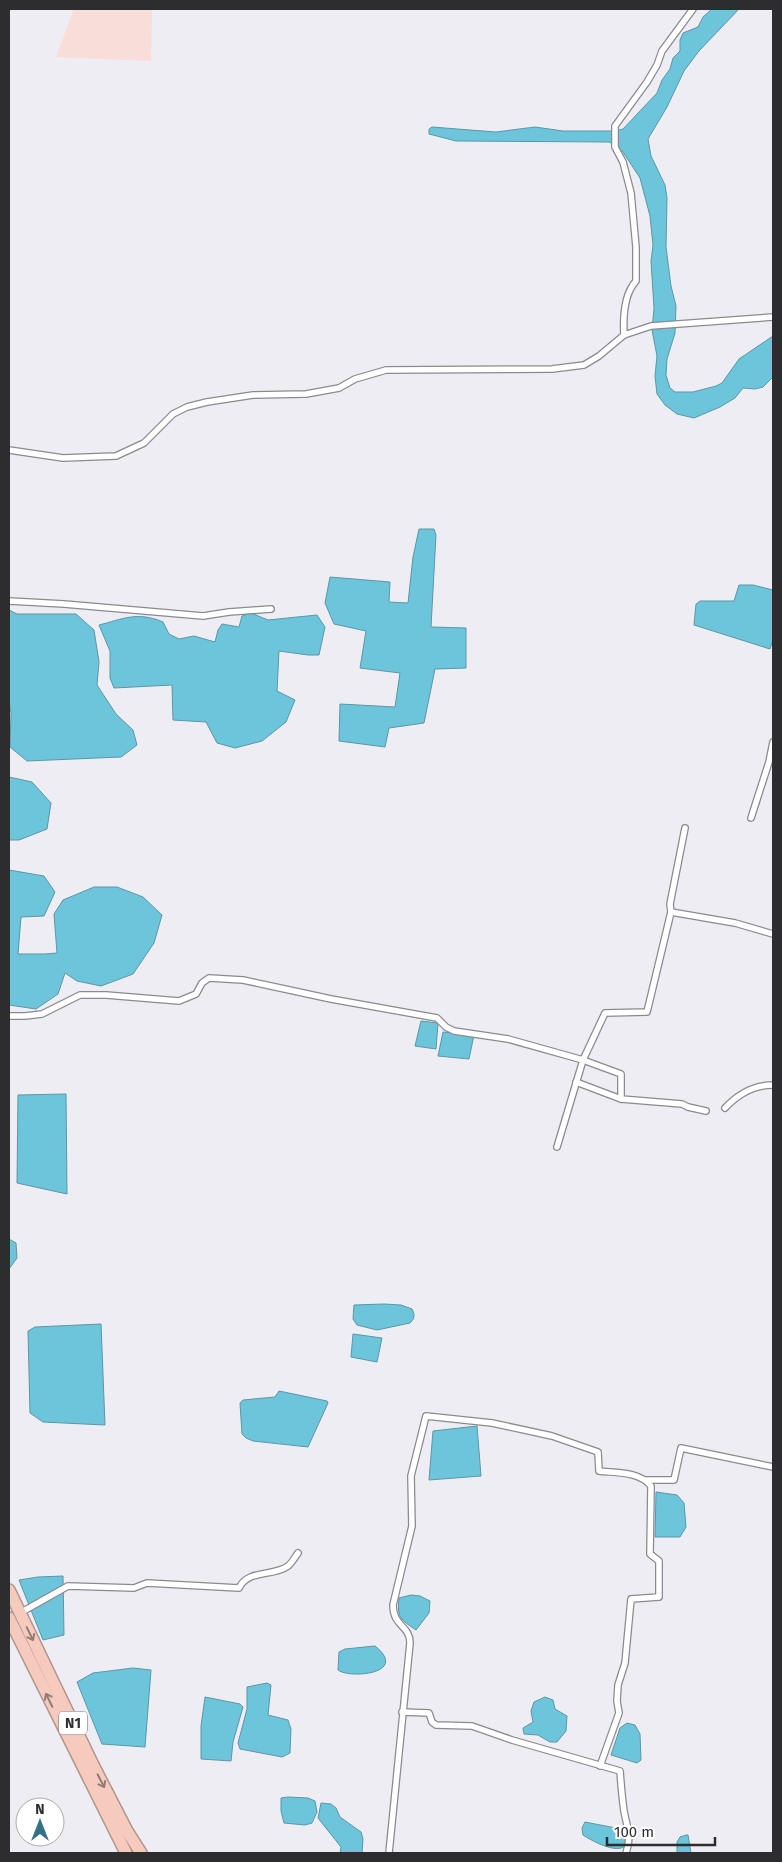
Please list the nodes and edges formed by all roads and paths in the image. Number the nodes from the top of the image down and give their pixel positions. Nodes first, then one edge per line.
1 (693, 9) edge
2 (773, 317) edge
3 (624, 335) junction
4 (9, 450) edge
5 (9, 601) edge
6 (272, 609) dead end
7 (773, 742) edge
8 (751, 818) dead end
9 (685, 828) dead end
10 (671, 912) junction
11 (773, 934) edge
12 (9, 1016) edge
13 (582, 1060) junction
14 (576, 1082) junction
15 (773, 1085) edge
16 (621, 1099) junction
17 (725, 1108) dead end
18 (706, 1111) dead end
19 (557, 1147) dead end
20 (773, 1467) edge
21 (646, 1480) junction
22 (298, 1553) dead end
23 (9, 1590) edge
24 (12, 1617) edge
25 (402, 1712) junction
26 (600, 1766) junction
27 (126, 1853) edge
28 (140, 1853) edge
29 (389, 1853) edge
30 (626, 1853) edge

1 - 3 street
2 - 3 street
3 - 4 street
5 - 6 street
7 - 8 street
9 - 10 street
10 - 11 street
10 - 13 street
12 - 13 street
13 - 14 street
13 - 16 street
14 - 16 street
14 - 19 street
15 - 17 street
16 - 18 street
20 - 21 street
21 - 25 street
21 - 26 street
22 - 24 street
23 - 24 highway, N1
27 -> 24 highway, N1
24 -> 28 highway, N1
25 - 26 street
25 - 29 street
26 - 30 street

